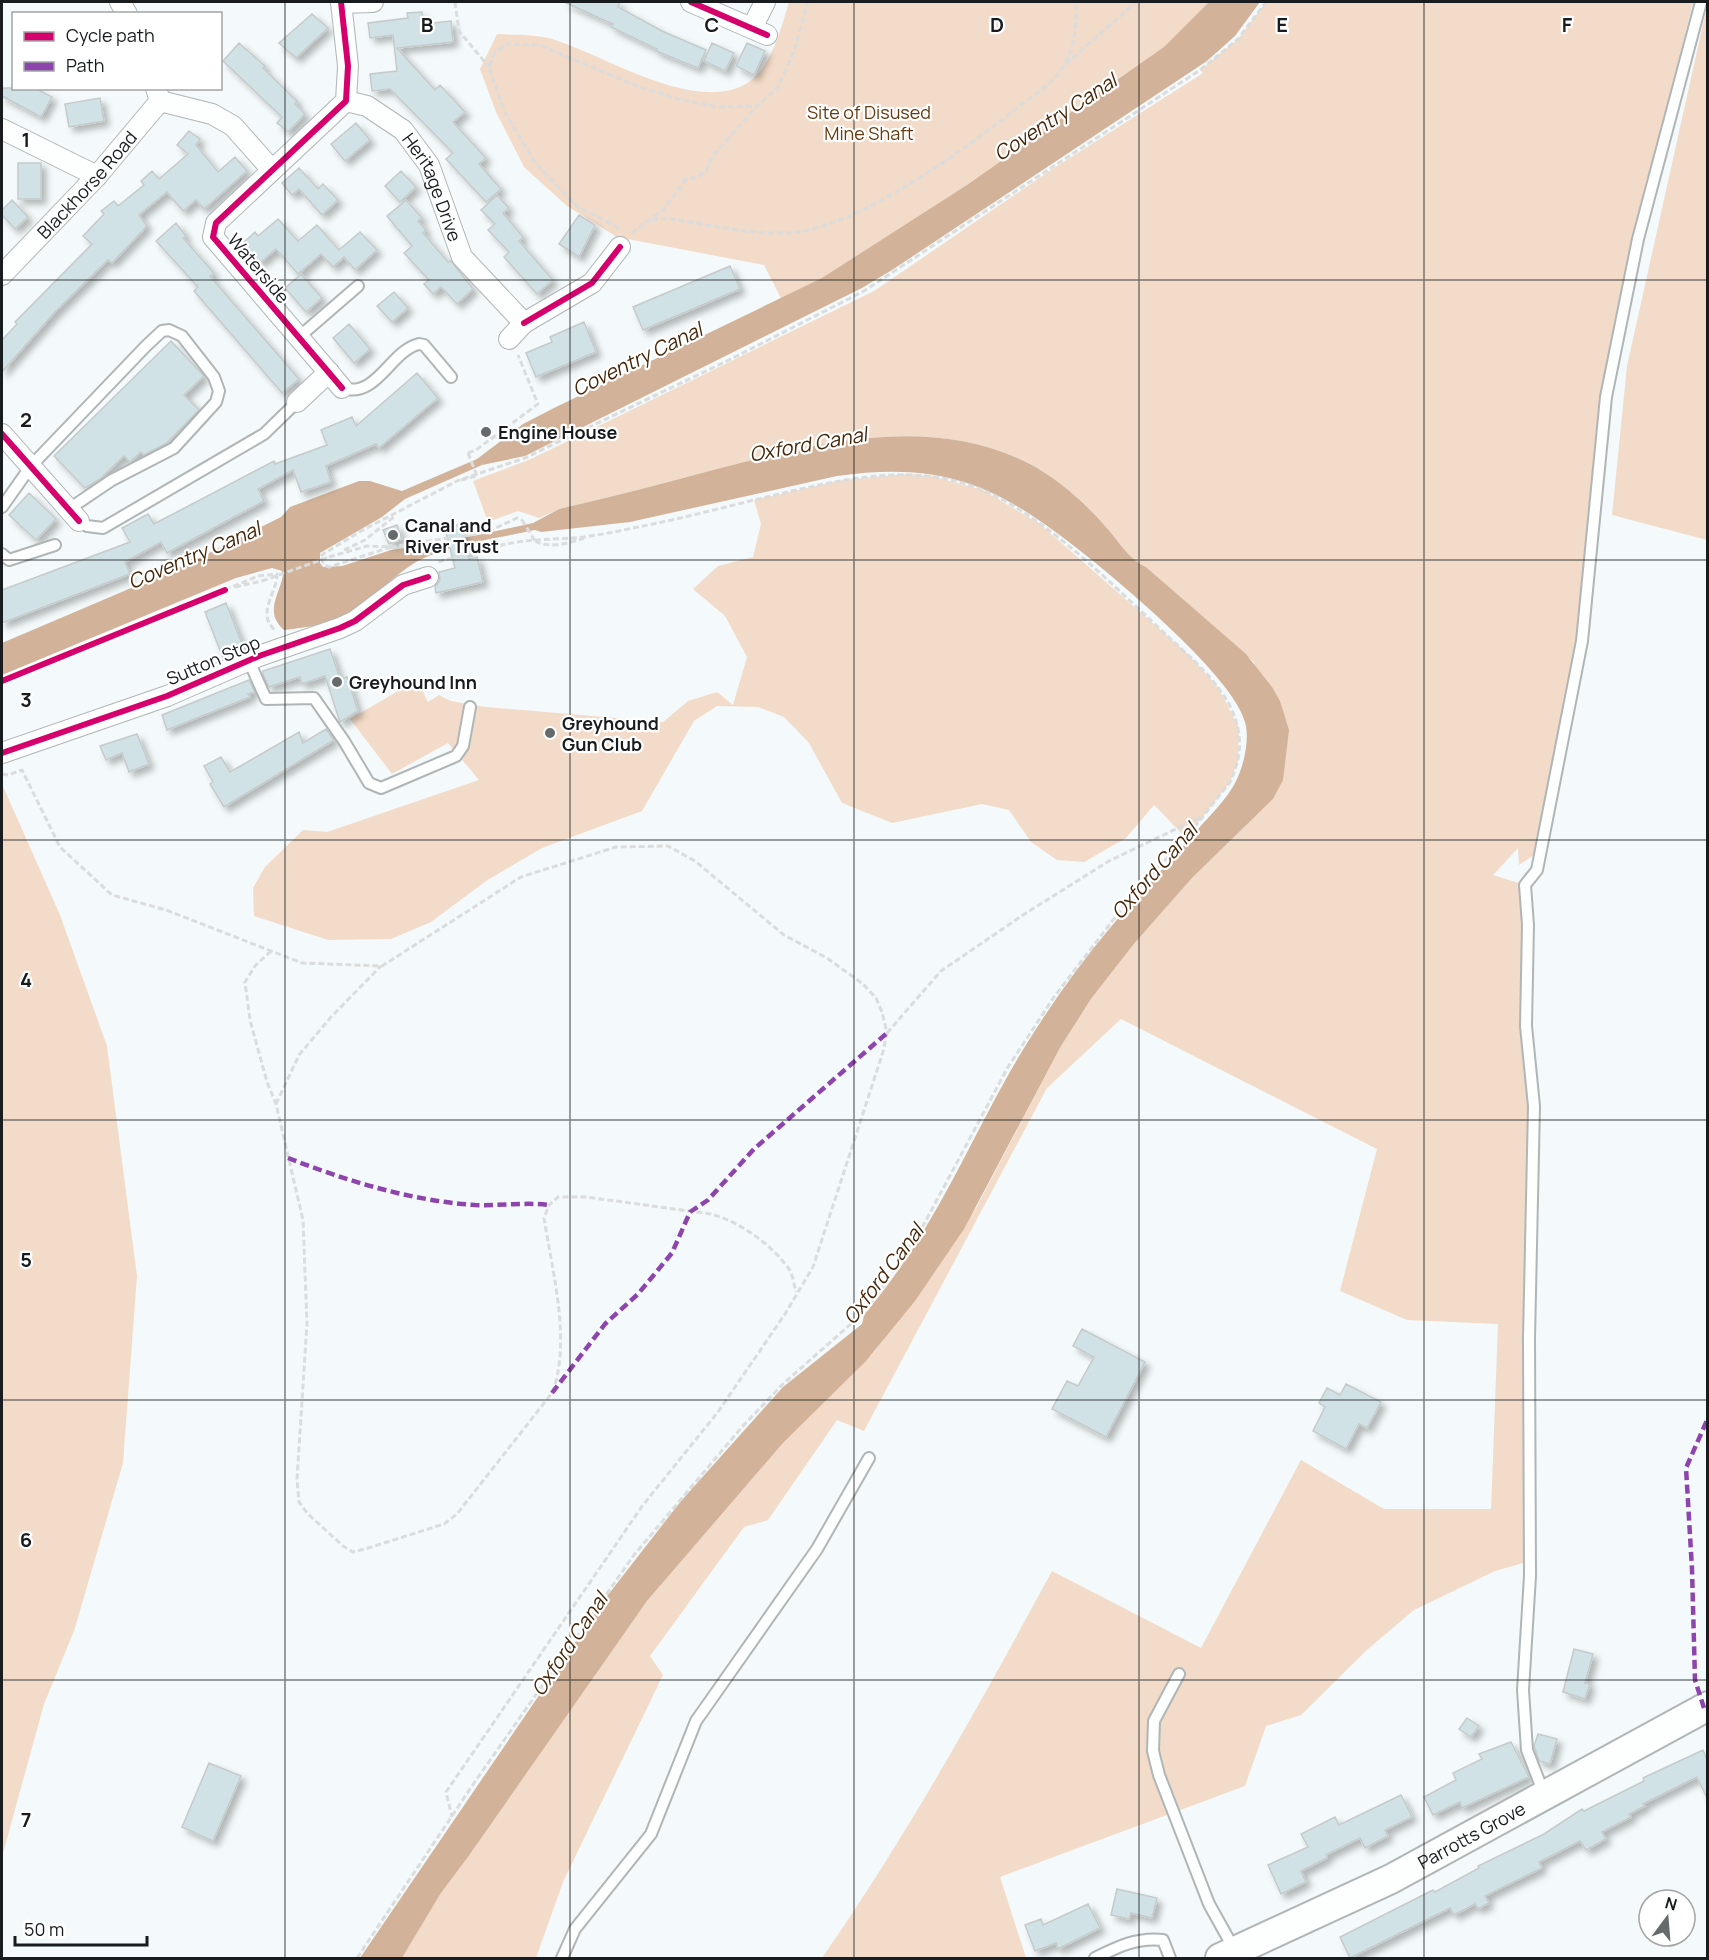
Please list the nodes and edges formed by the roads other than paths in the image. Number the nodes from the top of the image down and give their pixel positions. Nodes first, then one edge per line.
1 (341, 2) edge
2 (373, 2) edge
3 (691, 2) edge
4 (765, 2) edge
5 (1701, 2) edge
6 (158, 95) edge
7 (346, 101) junction
8 (2, 129) edge
9 (272, 170) junction
10 (97, 176) junction
11 (626, 240) road end
12 (2, 275) edge
13 (358, 286) dead end
14 (524, 323) junction
15 (299, 337) junction
16 (509, 339) road end
17 (328, 372) junction
18 (451, 377) dead end
19 (342, 388) joint
20 (297, 402) joint
21 (2, 434) edge
22 (31, 466) junction
23 (2, 507) edge
24 (74, 515) junction
25 (55, 545) dead end
26 (2, 554) edge
27 (432, 569) road end
28 (249, 661) junction
29 (470, 708) dead end
30 (2, 753) edge
31 (869, 1458) dead end
32 (1179, 1674) dead end
33 (1707, 1706) edge
34 (1545, 1794) junction
35 (1229, 1955) edge
36 (562, 1959) edge
37 (1095, 1959) edge
38 (1170, 1959) edge

1 - 2 street
1 - 7 street
3 - 4 street
5 - 34 lane
6 - 9 street
6 - 10 street, Blackhorse Road
7 - 9 street
7 - 14 street, Heritage Drive
8 - 10 street
9 - 15 street, Waterside
10 - 12 street, Blackhorse Road
11 - 14 street
13 - 15 lane
14 - 16 street
15 - 17 street, Waterside
17 - 19 street, Waterside
17 - 20 street
18 - 19 lane
20 - 24 lane
21 - 22 street
22 - 23 lane
22 - 24 street
22 - 24 lane
25 - 26 lane
27 - 28 street, Sutton Stop
28 - 29 lane
28 - 30 street, Sutton Stop
31 - 36 lane
32 - 35 lane
33 - 34 main road, Parrotts Grove
34 - 35 main road, Parrotts Grove
37 - 38 lane

